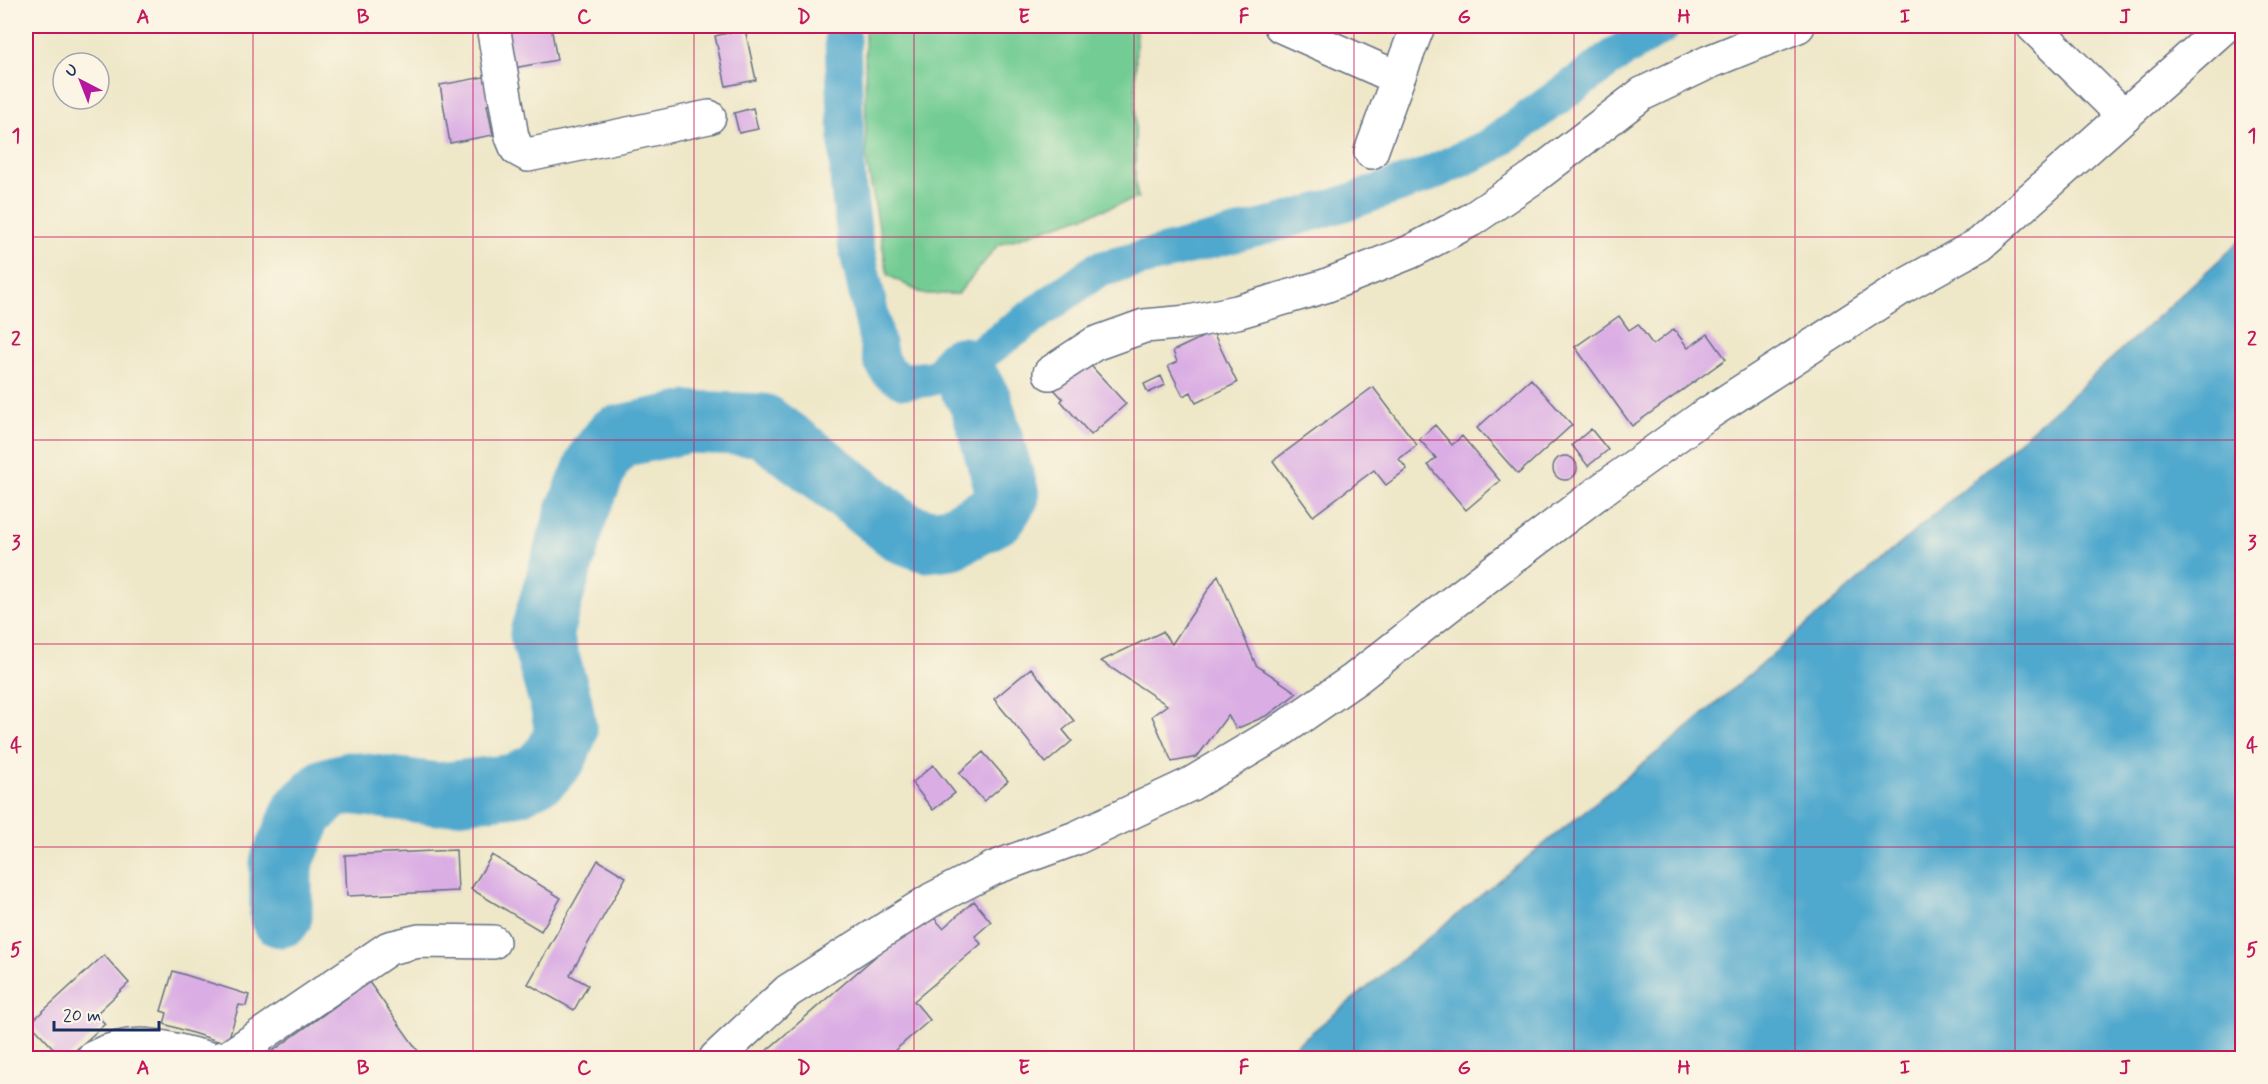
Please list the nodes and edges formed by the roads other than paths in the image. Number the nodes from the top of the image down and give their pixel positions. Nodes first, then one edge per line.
1 (493, 26) edge
2 (1281, 26) edge
3 (1418, 26) edge
4 (1798, 26) edge
5 (2033, 26) edge
6 (2226, 26) edge
7 (1398, 78) junction
8 (2124, 116) junction
9 (709, 117) dead end
10 (1371, 152) dead end
11 (1050, 373) dead end
12 (493, 942) dead end
13 (243, 1054) edge
14 (93, 1059) edge
15 (207, 1059) edge
16 (716, 1059) edge

1 - 9 main road
2 - 7 main road
3 - 7 main road
4 - 11 main road
5 - 8 main road
6 - 8 main road
7 - 10 main road
8 - 16 main road
12 - 13 main road
14 - 15 main road

